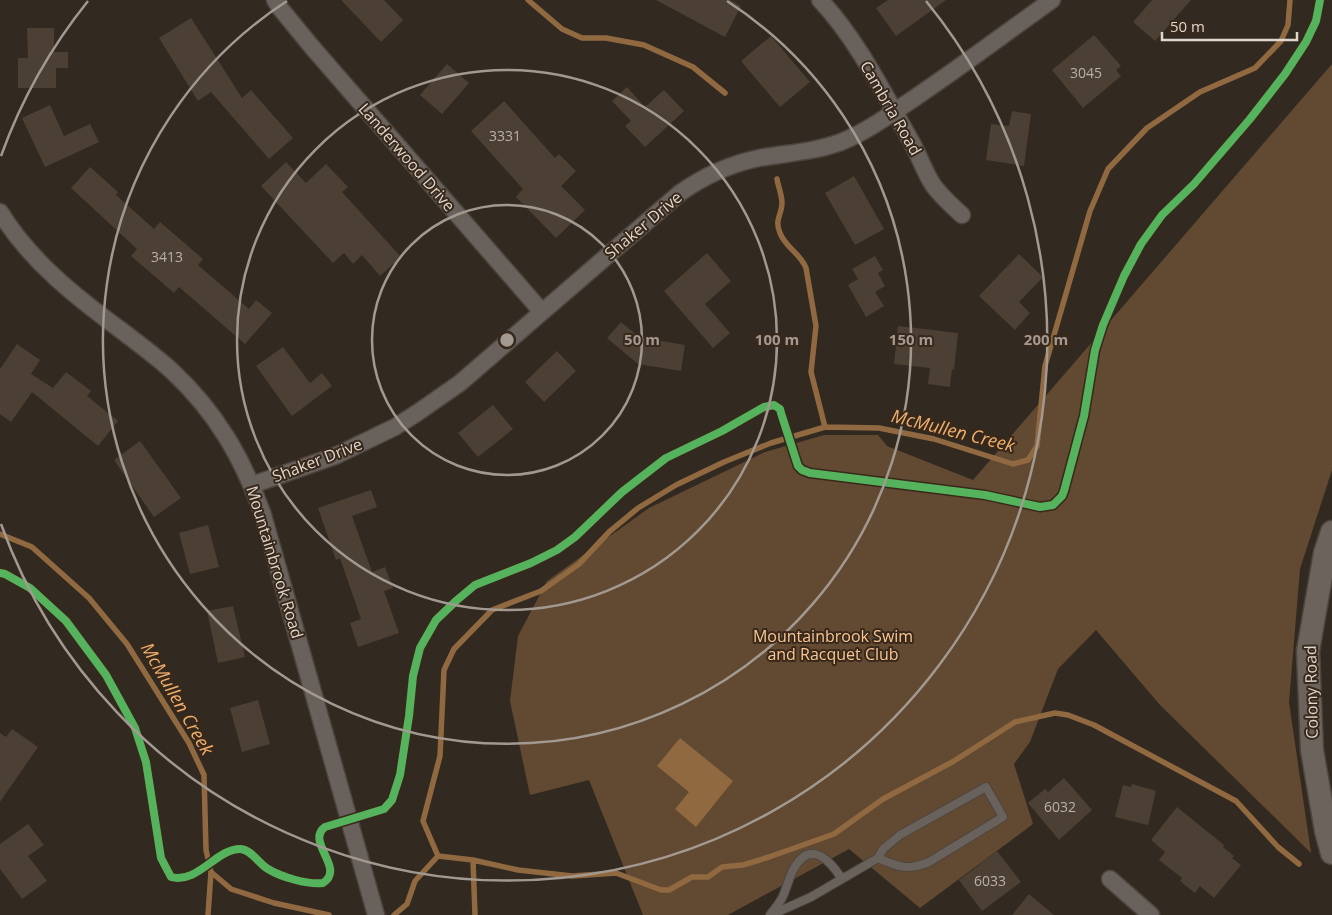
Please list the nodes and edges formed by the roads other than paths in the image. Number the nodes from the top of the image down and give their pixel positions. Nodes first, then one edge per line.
1 (275, 0) edge
2 (820, 0) edge
3 (1052, 0) edge
4 (894, 111) junction
5 (0, 212) edge
6 (962, 215) dead end
7 (542, 312) junction
8 (252, 485) junction
9 (1332, 532) edge
10 (1332, 852) edge
11 (878, 858) junction
12 (842, 879) junction
13 (1110, 879) dead end
14 (376, 915) edge
15 (770, 915) edge
16 (1151, 915) edge

1 - 7 street, Landerwood Drive
2 - 4 street, Cambria Road
3 - 4 street, Shaker Drive
4 - 6 street, Cambria Road
4 - 7 street, Shaker Drive
5 - 8 street, Mountainbrook Road
7 - 8 street, Shaker Drive
8 - 14 street, Mountainbrook Road
9 - 10 main road, Colony Road
11 - 11 lane
11 - 12 lane
12 - 15 lane
12 - 15 lane
13 - 16 street

